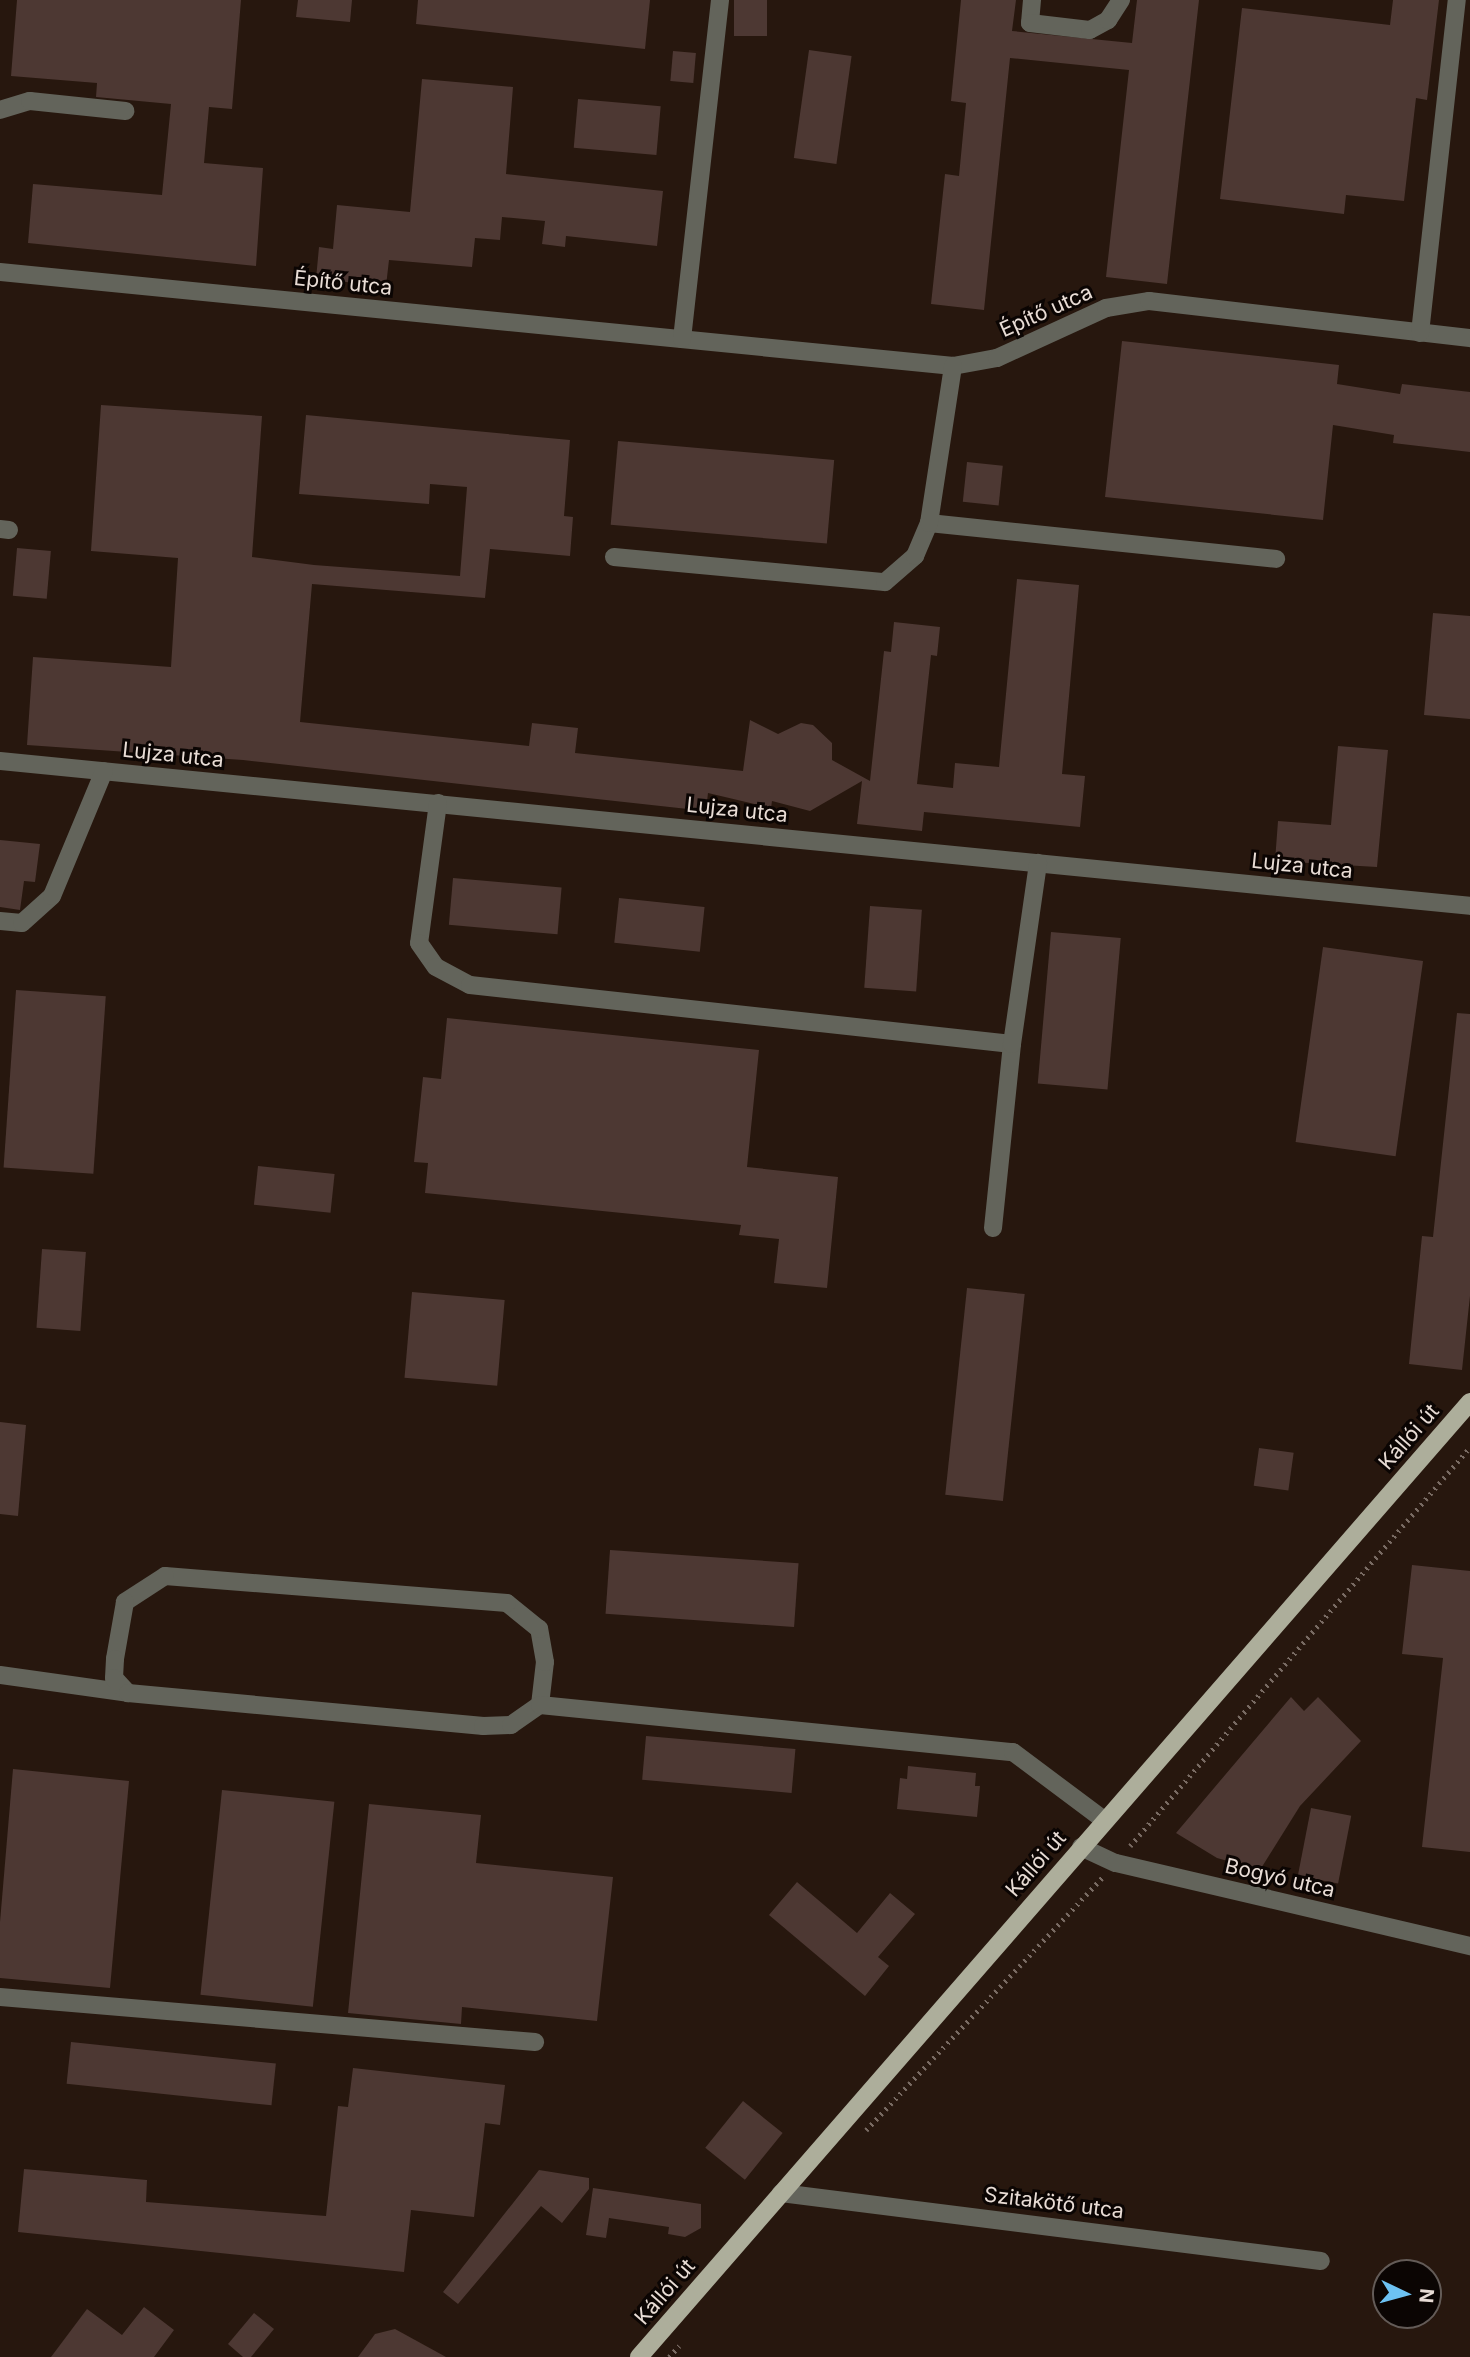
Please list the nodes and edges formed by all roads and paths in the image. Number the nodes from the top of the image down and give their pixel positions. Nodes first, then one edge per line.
1 (720, 0) edge
2 (1032, 0) edge
3 (1121, 0) edge
4 (1457, 0) edge
5 (0, 110) edge
6 (125, 111) dead end
7 (0, 272) edge
8 (1420, 333) junction
9 (1470, 338) edge
10 (682, 339) junction
11 (953, 366) junction
12 (929, 523) junction
13 (614, 557) dead end
14 (1276, 559) dead end
15 (0, 761) edge
16 (104, 771) junction
17 (438, 803) junction
18 (1038, 863) junction
19 (1470, 906) edge
20 (0, 921) edge
21 (1012, 1044) junction
22 (993, 1228) dead end
23 (1470, 1402) edge
24 (1470, 1447) edge
25 (0, 1675) edge
26 (128, 1693) junction
27 (540, 1705) junction
28 (1104, 1820) junction
29 (1081, 1847) junction
30 (1116, 1863) junction
31 (1470, 1946) edge
32 (0, 1997) edge
33 (535, 2042) dead end
34 (860, 2137) dead end
35 (781, 2193) junction
36 (1321, 2261) dead end
37 (687, 2336) dead end
38 (639, 2357) edge
39 (669, 2357) edge

1 - 10 street
2 - 3 street
4 - 8 street
5 - 6 street
7 - 10 street, Építő utca
8 - 9 street, Építő utca
8 - 11 street, Építő utca
10 - 11 street, Építő utca
11 - 12 street
12 - 13 street
12 - 14 street
15 - 16 street, Lujza utca
16 - 17 street, Lujza utca
16 - 20 street
17 - 18 street, Lujza utca
17 - 21 street
18 - 19 street, Lujza utca
18 - 21 street
21 - 22 street
23 - 28 main road, Kállói út
24 - 30 path
25 - 26 street
26 - 27 street
26 - 27 street
27 - 28 street
28 - 29 main road, Kállói út
29 - 30 street, Bogyó utca
29 - 35 main road, Kállói út
30 - 31 street, Bogyó utca
30 - 34 path
32 - 33 street
35 - 36 street, Szitakötő utca
35 - 38 main road, Kállói út
37 - 39 path

